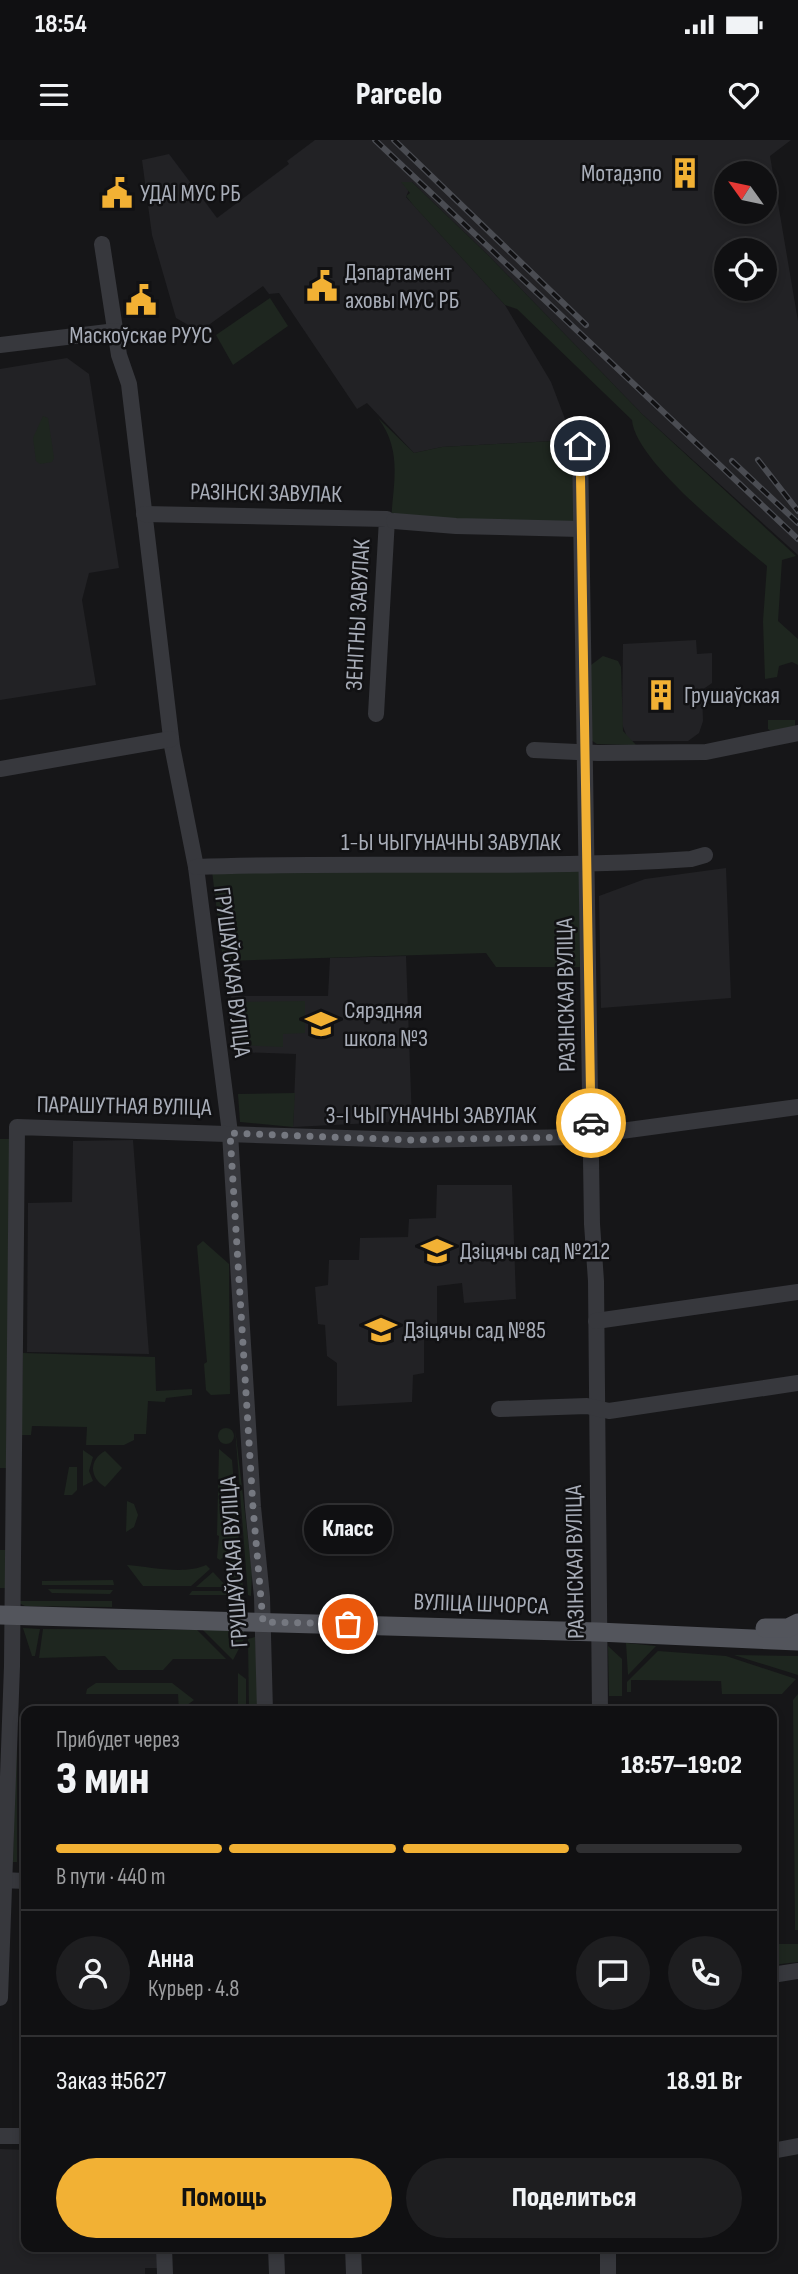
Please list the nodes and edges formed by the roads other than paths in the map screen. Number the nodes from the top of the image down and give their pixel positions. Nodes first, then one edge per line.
1 (102, 244) dead end
2 (116, 331) junction
3 (0, 345) edge
4 (580, 446) dead end
5 (144, 513) junction
6 (390, 520) junction
7 (581, 529) junction
8 (376, 715) dead end
9 (798, 733) edge
10 (171, 739) junction
11 (534, 750) dead end
12 (586, 751) junction
13 (0, 769) edge
14 (705, 855) dead end
15 (587, 864) junction
16 (196, 867) junction
17 (798, 1107) edge
18 (230, 1133) junction
19 (591, 1137) junction
20 (798, 1292) edge
21 (596, 1321) junction
22 (798, 1383) edge
23 (499, 1409) dead end
24 (596, 1409) junction
25 (5, 1615) edge
26 (263, 1622) junction
27 (798, 1623) edge
28 (598, 1632) junction
29 (708, 1637) junction
30 (798, 1641) edge
31 (6, 1665) edge
32 (265, 1706) edge
33 (600, 1706) edge
34 (2, 1880) edge
35 (21, 1881) edge
36 (798, 1971) edge
37 (777, 1974) edge
38 (0, 1998) edge
39 (0, 2136) edge
40 (21, 2136) edge
41 (798, 2146) edge
42 (777, 2150) edge
43 (164, 2252) edge
44 (276, 2252) edge
45 (353, 2252) edge
46 (608, 2252) edge
47 (165, 2274) edge
48 (277, 2274) edge
49 (354, 2274) edge
50 (608, 2274) edge

1 - 2 street, ГРУШАЎСКАЯ ВУЛІЦА
2 - 3 street
2 - 5 street, ГРУШАЎСКАЯ ВУЛІЦА
4 - 7 street, РАЗІНСКАЯ ВУЛІЦА
5 - 6 street, РАЗІНСКІ ЗАВУЛАК
5 - 10 street, ГРУШАЎСКАЯ ВУЛІЦА
6 - 7 street, РАЗІНСКІ ЗАВУЛАК
6 - 8 street, ЗЕНІТНЫ ЗАВУЛАК
7 - 12 street, РАЗІНСКАЯ ВУЛІЦА
9 - 12 street
10 - 13 street
10 - 16 street, ГРУШАЎСКАЯ ВУЛІЦА
11 - 12 street
12 - 15 street, РАЗІНСКАЯ ВУЛІЦА
14 - 15 street, 1-Ы ЧЫГУНАЧНЫ ЗАВУЛАК
15 - 16 street, 1-Ы ЧЫГУНАЧНЫ ЗАВУЛАК
15 - 19 street, РАЗІНСКАЯ ВУЛІЦА
16 - 18 street, ГРУШАЎСКАЯ ВУЛІЦА
17 - 19 street, 3-І ЧЫГУНАЧНЫ ЗАВУЛАК
18 - 19 street, 3-І ЧЫГУНАЧНЫ ЗАВУЛАК
18 - 25 street, ПАРАШУТНАЯ ВУЛІЦА
18 - 26 street, ГРУШАЎСКАЯ ВУЛІЦА
19 - 21 street, РАЗІНСКАЯ ВУЛІЦА
20 - 21 street
21 - 24 street, РАЗІНСКАЯ ВУЛІЦА
22 - 24 street
23 - 24 street
24 - 28 street, РАЗІНСКАЯ ВУЛІЦА
25 - 26 main road, ВУЛІЦА ШЧОРСА
25 - 31 street
26 - 28 main road, ВУЛІЦА ШЧОРСА
26 - 32 street, ГРУШАЎСКАЯ ВУЛІЦА
27 - 29 main road, ВУЛІЦА ШЧОРСА
28 - 29 main road, ВУЛІЦА ШЧОРСА
28 - 33 street, РАЗІНСКАЯ ВУЛІЦА
29 - 30 main road, ВУЛІЦА ШЧОРСА
31 - 34 street
34 - 35 street
34 - 38 street
36 - 37 street
39 - 40 street
41 - 42 street
43 - 47 street
44 - 48 street
45 - 49 street
46 - 50 street

